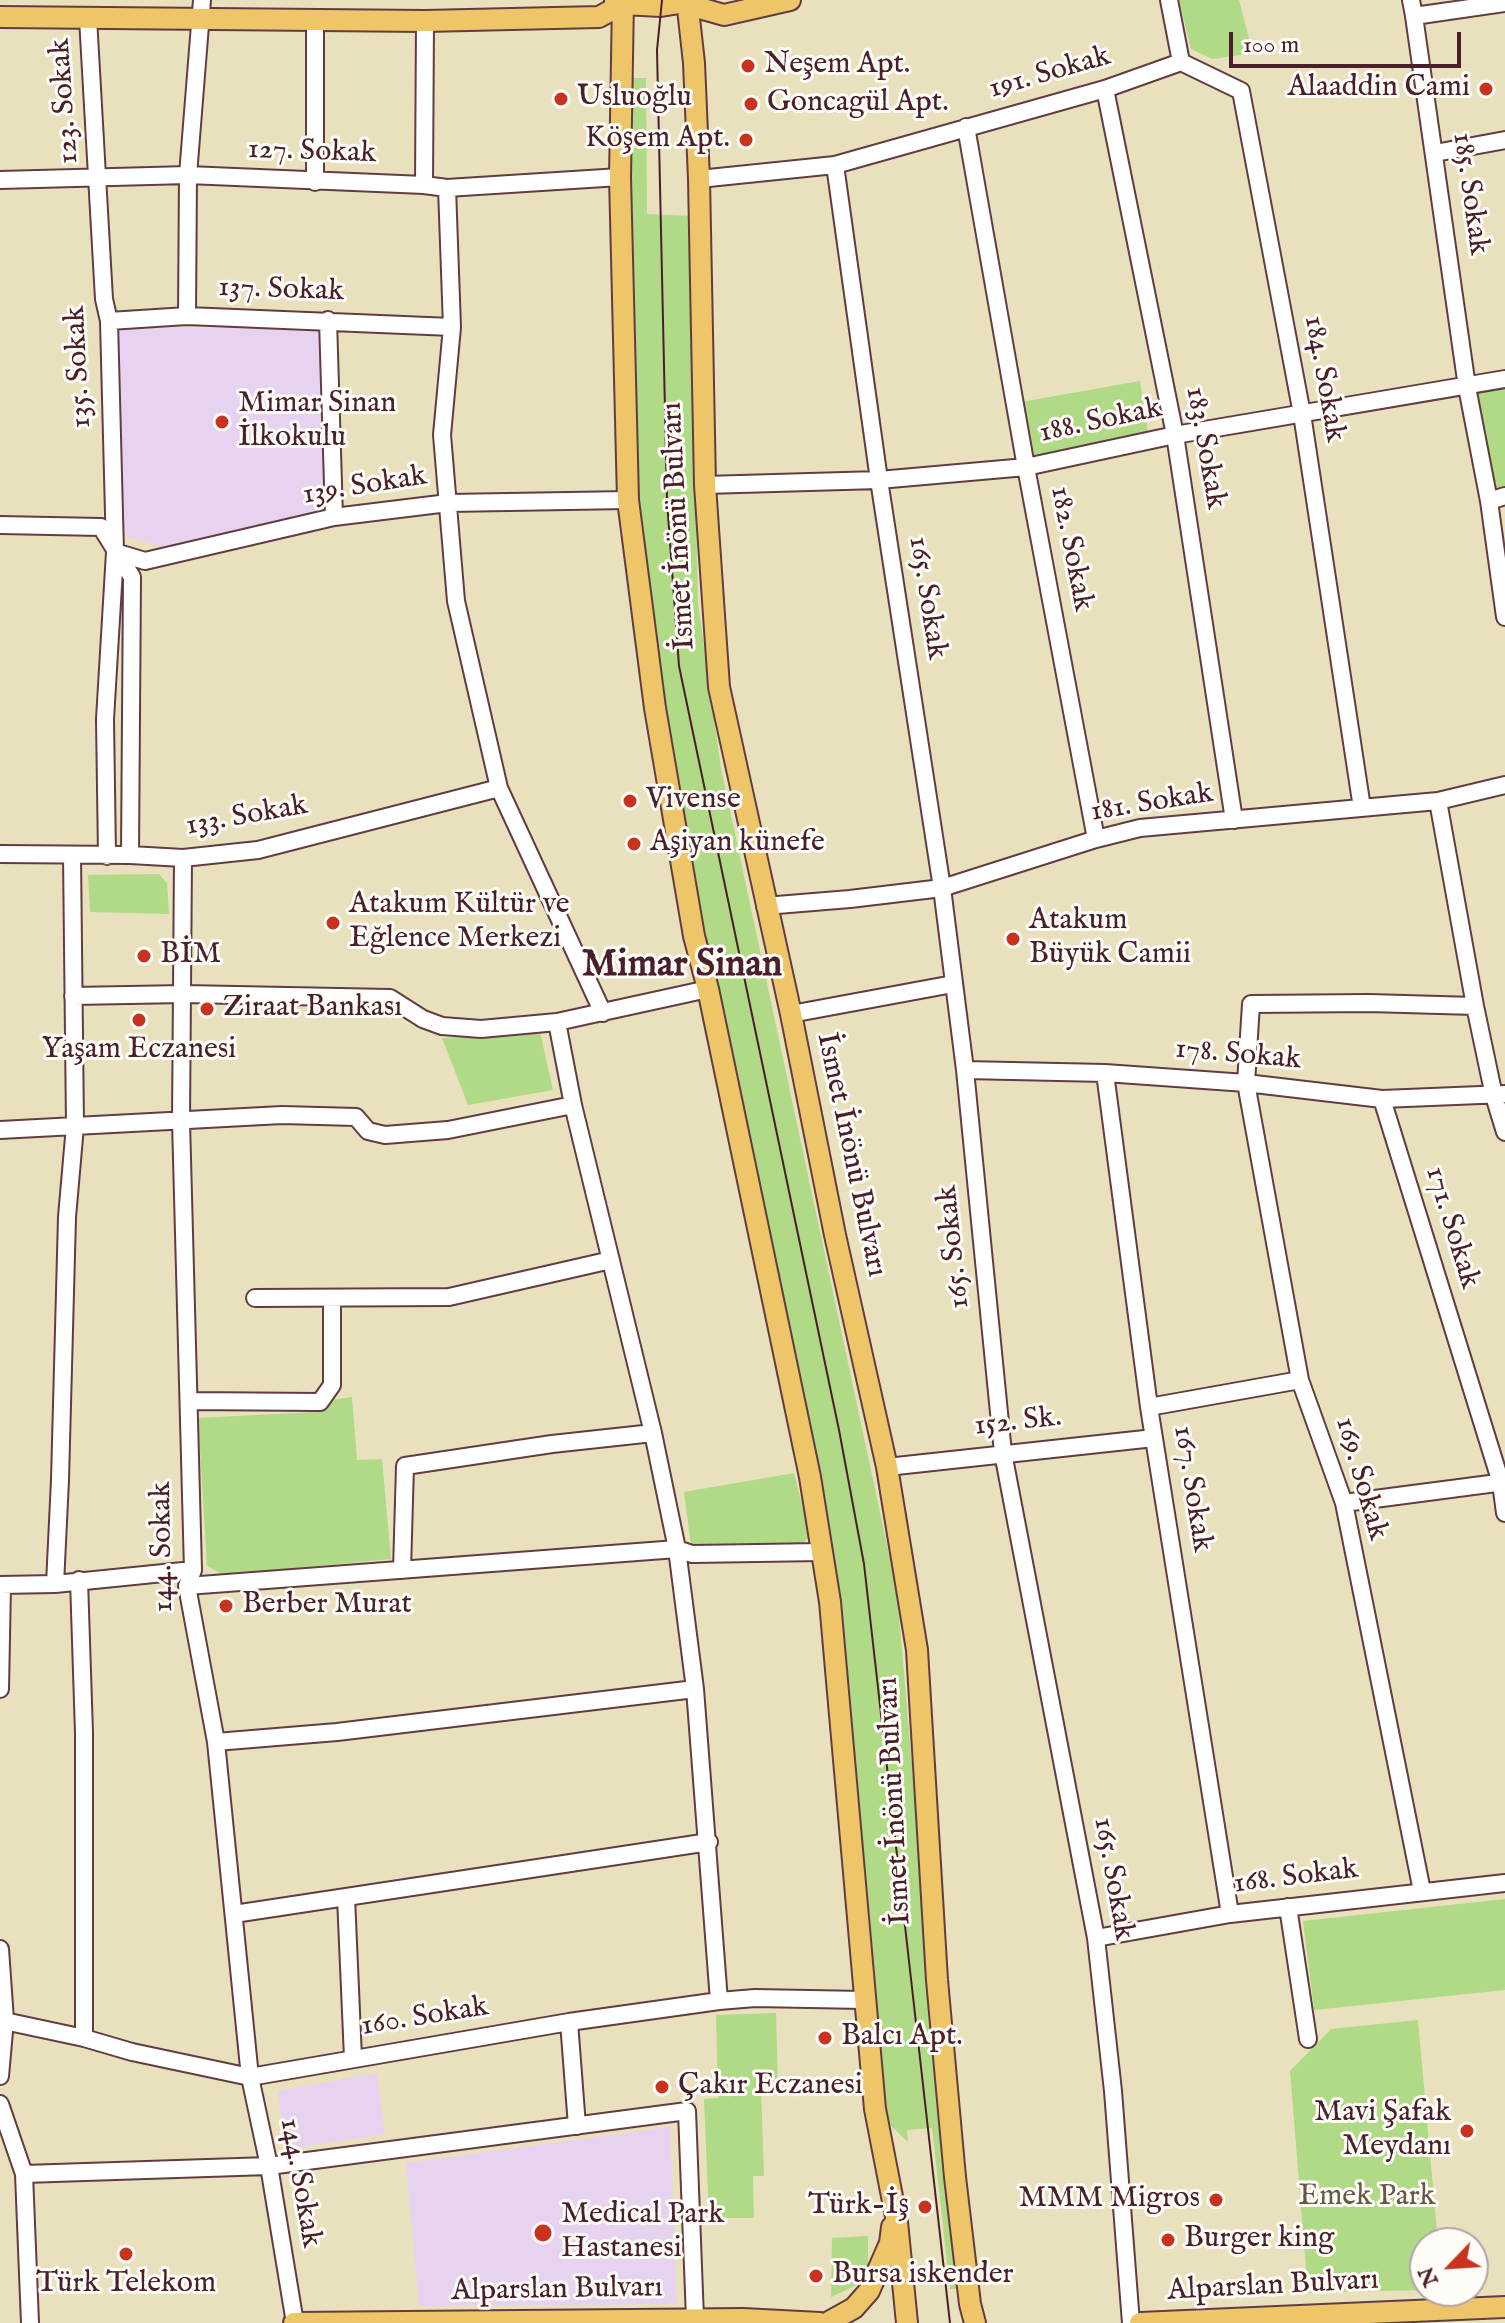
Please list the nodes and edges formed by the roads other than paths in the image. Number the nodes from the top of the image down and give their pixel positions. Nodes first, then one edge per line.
1 (790, 0) edge
2 (1169, 0) edge
3 (620, 1) edge
4 (690, 1) edge
5 (1505, 3) edge
6 (1412, 8) edge
7 (202, 10) edge
8 (0, 17) edge
9 (88, 18) junction
10 (315, 20) junction
11 (425, 21) junction
12 (1181, 62) junction
13 (1105, 89) junction
14 (966, 127) junction
15 (1505, 140) edge
16 (1435, 153) junction
17 (835, 165) junction
18 (188, 175) junction
19 (620, 177) junction
20 (98, 179) junction
21 (699, 179) junction
22 (0, 180) edge
23 (315, 182) junction
24 (424, 185) junction
25 (447, 188) junction
26 (187, 316) junction
27 (328, 320) junction
28 (109, 321) junction
29 (452, 327) junction
30 (1505, 379) edge
31 (1467, 387) junction
32 (1302, 414) junction
33 (1175, 435) junction
34 (1026, 467) junction
35 (879, 480) junction
36 (705, 485) junction
37 (1497, 499) edge
38 (628, 500) junction
39 (448, 503) junction
40 (334, 517) junction
41 (0, 525) edge
42 (115, 552) junction
43 (1505, 617) edge
44 (1505, 785) edge
45 (499, 788) junction
46 (1438, 801) junction
47 (1362, 808) junction
48 (1234, 820) junction
49 (1096, 839) junction
50 (0, 854) edge
51 (72, 855) junction
52 (130, 855) junction
53 (107, 856) junction
54 (183, 858) junction
55 (942, 888) junction
56 (765, 906) junction
57 (953, 984) junction
58 (708, 989) junction
59 (184, 994) junction
60 (73, 996) junction
61 (1475, 1006) junction
62 (603, 1013) junction
63 (791, 1014) junction
64 (557, 1022) junction
65 (965, 1070) junction
66 (1105, 1073) junction
67 (1246, 1083) junction
68 (1500, 1095) edge
69 (1382, 1099) junction
70 (573, 1105) junction
71 (181, 1121) junction
72 (75, 1126) junction
73 (0, 1130) edge
74 (1505, 1132) edge
75 (611, 1260) junction
76 (255, 1298) dead end
77 (332, 1299) junction
78 (1300, 1380) junction
79 (189, 1401) junction
80 (1149, 1407) junction
81 (653, 1433) junction
82 (1154, 1438) junction
83 (1003, 1453) junction
84 (887, 1467) junction
85 (1503, 1482) edge
86 (1344, 1503) junction
87 (1505, 1513) edge
88 (677, 1549) junction
89 (822, 1552) junction
90 (193, 1570) junction
91 (402, 1570) junction
92 (79, 1580) junction
93 (55, 1584) junction
94 (1, 1585) edge
95 (187, 1586) junction
96 (0, 1689) edge
97 (695, 1689) junction
98 (216, 1742) junction
99 (709, 1842) junction
100 (1505, 1883) edge
101 (1422, 1891) junction
102 (346, 1897) junction
103 (1288, 1907) junction
104 (234, 1914) junction
105 (1230, 1914) junction
106 (1096, 1938) junction
107 (0, 1949) edge
108 (864, 2000) junction
109 (719, 2001) junction
110 (3, 2020) edge
111 (569, 2022) junction
112 (84, 2038) junction
113 (1308, 2039) dead end
114 (353, 2058) junction
115 (0, 2076) edge
116 (250, 2077) junction
117 (0, 2104) edge
118 (577, 2126) junction
119 (269, 2166) junction
120 (24, 2174) junction
121 (894, 2207) junction
122 (1505, 2307) edge
123 (695, 2319) junction
124 (30, 2323) edge
125 (295, 2323) edge
126 (820, 2323) edge
127 (827, 2323) edge
128 (907, 2323) edge
129 (975, 2323) edge
130 (1131, 2323) edge
131 (1140, 2323) edge

1 - 4 main road
2 - 12 street
3 - 4 main road
3 - 11 main road
3 - 19 main road, İsmet İnönü Bulvarı
4 - 21 main road, İsmet İnönü Bulvarı
5 - 6 street
6 - 16 street, 185. Sokak
7 - 9 main road
7 - 10 main road
7 - 18 street
8 - 9 main road
9 - 20 street, 123. Sokak
10 - 11 main road
10 - 23 street
11 - 24 street
12 - 13 street, 191. Sokak
12 - 32 street, 184. Sokak
13 - 14 street, 191. Sokak
13 - 33 street, 183. Sokak
14 - 17 street, 191. Sokak
14 - 34 street, 182. Sokak
15 - 16 street
16 - 31 street, 185. Sokak
17 - 21 street, 191. Sokak
17 - 35 street, 165. Sokak
18 - 20 street, 127. Sokak
18 - 23 street, 127. Sokak
18 - 26 street
19 - 25 street, 127. Sokak
19 - 38 main road, İsmet İnönü Bulvarı
20 - 22 street, 127. Sokak
20 - 28 street, 135. Sokak
21 - 36 main road, İsmet İnönü Bulvarı
23 - 24 street, 127. Sokak
24 - 25 street, 127. Sokak
25 - 29 street
26 - 27 street, 137. Sokak
26 - 28 street, 137. Sokak
27 - 29 street, 137. Sokak
27 - 40 street
28 - 42 street, 135. Sokak
29 - 39 street
30 - 31 street, 188. Sokak
31 - 32 street, 188. Sokak
31 - 37 street, 185. Sokak
32 - 33 street, 188. Sokak
32 - 47 street, 184. Sokak
33 - 34 street, 188. Sokak
33 - 48 street, 183. Sokak
34 - 35 street, 188. Sokak
34 - 49 street, 182. Sokak
35 - 36 street, 188. Sokak
35 - 55 street, 165. Sokak
36 - 56 main road, İsmet İnönü Bulvarı
37 - 43 street, 185. Sokak
38 - 39 street, 139. Sokak
38 - 58 main road, İsmet İnönü Bulvarı
39 - 40 street, 139. Sokak
39 - 45 street
40 - 42 street, 139. Sokak
41 - 42 street
42 - 52 street, 135. Sokak
42 - 53 street, 135. Sokak
44 - 46 street, 181. Sokak
45 - 54 street, 133. Sokak
45 - 62 street
46 - 47 street, 181. Sokak
46 - 61 street
47 - 48 street, 181. Sokak
48 - 49 street, 181. Sokak
49 - 55 street, 181. Sokak
50 - 51 street, 133. Sokak
51 - 53 street, 133. Sokak
51 - 60 street
52 - 53 street, 133. Sokak
52 - 54 street, 133. Sokak
54 - 59 street, 144. Sokak
55 - 56 street, 181. Sokak
55 - 57 street, 165. Sokak
56 - 63 main road, İsmet İnönü Bulvarı
57 - 63 street
57 - 65 street, 165. Sokak
58 - 62 street
58 - 89 main road, İsmet İnönü Bulvarı
59 - 60 street
59 - 64 street
59 - 71 street, 144. Sokak
60 - 72 street
61 - 67 street, 169. Sokak
61 - 68 street
62 - 64 street
63 - 84 main road, İsmet İnönü Bulvarı
64 - 70 street
65 - 66 street, 178. Sokak
65 - 83 street, 165. Sokak
66 - 67 street, 178. Sokak
66 - 80 street, 167. Sokak
67 - 69 street, 178. Sokak
67 - 78 street, 169. Sokak
68 - 69 street, 178. Sokak
68 - 74 street
69 - 85 street, 171. Sokak
70 - 71 street
70 - 75 street
71 - 72 street
71 - 79 street, 144. Sokak
72 - 73 street
72 - 93 street
75 - 77 street
75 - 81 street
76 - 77 street
77 - 79 street
78 - 80 street
78 - 86 street, 169. Sokak
79 - 90 street, 144. Sokak
80 - 82 street, 167. Sokak
81 - 88 street
81 - 91 street
82 - 83 street, 152. Sk.
82 - 105 street, 167. Sokak
83 - 84 street, 152. Sk.
83 - 106 street, 165. Sokak
84 - 129 main road, İsmet İnönü Bulvarı
85 - 86 street
85 - 87 street, 171. Sokak
86 - 101 street, 169. Sokak
88 - 89 street
88 - 91 street
88 - 97 street
89 - 108 main road, İsmet İnönü Bulvarı
90 - 92 street
90 - 95 street, 144. Sokak
91 - 95 street
92 - 93 street
92 - 112 street
93 - 94 street
94 - 96 street
95 - 98 street, 144. Sokak
97 - 98 street
97 - 99 street
98 - 104 street, 144. Sokak
99 - 102 street
99 - 109 street
100 - 101 street, 168. Sokak
101 - 103 street, 168. Sokak
102 - 104 street
102 - 114 street
103 - 105 street, 168. Sokak
103 - 113 street
104 - 116 street, 144. Sokak
105 - 106 street, 168. Sokak
106 - 130 street, 165. Sokak
107 - 110 street
108 - 109 street, 160. Sokak
108 - 121 main road, İsmet İnönü Bulvarı
109 - 111 street, 160. Sokak
110 - 112 street, 160. Sokak
110 - 115 street
111 - 114 street, 160. Sokak
111 - 118 street
112 - 116 street, 160. Sokak
114 - 116 street, 160. Sokak
116 - 119 street, 144. Sokak
117 - 120 street
118 - 119 street
118 - 123 street
119 - 120 street
119 - 125 street, 144. Sokak
120 - 124 street
121 - 127 main road
121 - 128 main road, İsmet İnönü Bulvarı
122 - 131 main road, Alparslan Bulvarı
123 - 125 main road, Alparslan Bulvarı
123 - 126 main road, Alparslan Bulvarı

